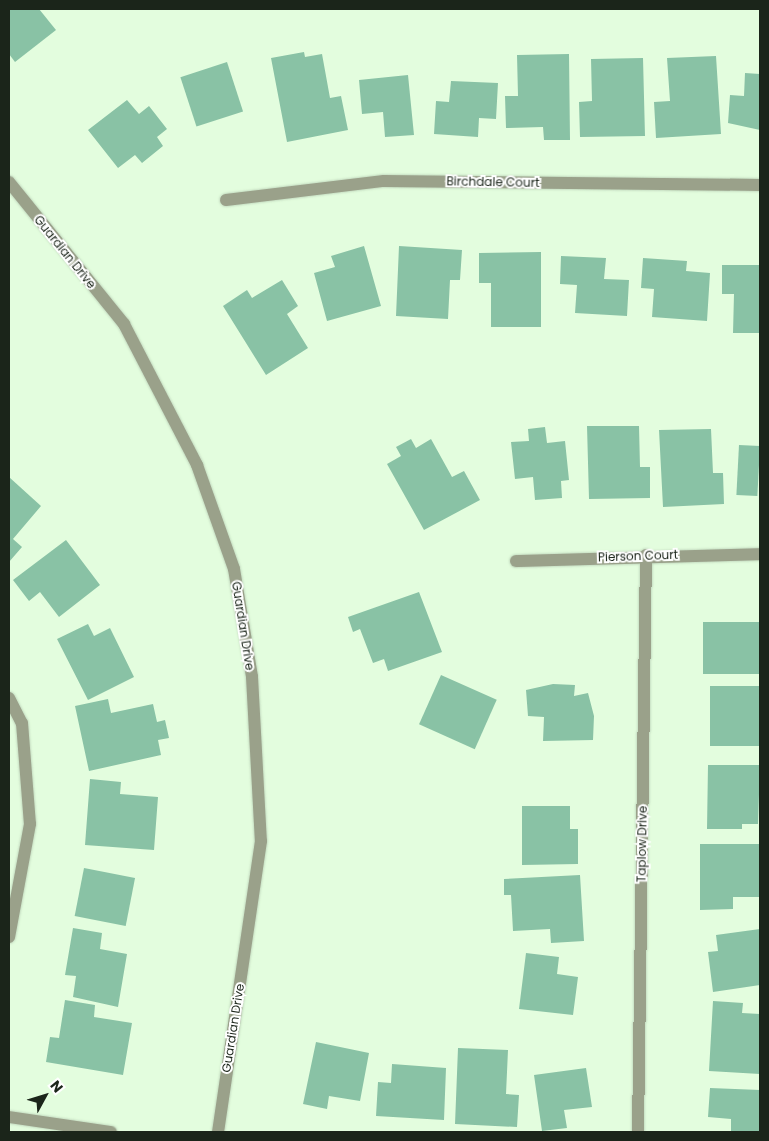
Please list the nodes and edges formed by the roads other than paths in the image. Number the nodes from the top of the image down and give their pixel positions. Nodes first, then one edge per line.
1 (9, 182) edge
2 (760, 185) edge
3 (226, 200) dead end
4 (760, 554) edge
5 (646, 555) junction
6 (516, 562) dead end
7 (9, 698) edge
8 (9, 937) edge
9 (9, 1117) edge
10 (111, 1132) edge
11 (218, 1132) edge
12 (638, 1132) edge

1 - 11 street, Guardian Drive
2 - 3 street, Birchdale Court
4 - 5 street, Pierson Court
5 - 6 street, Pierson Court
5 - 12 street, Taplow Drive
7 - 8 street
9 - 10 street

